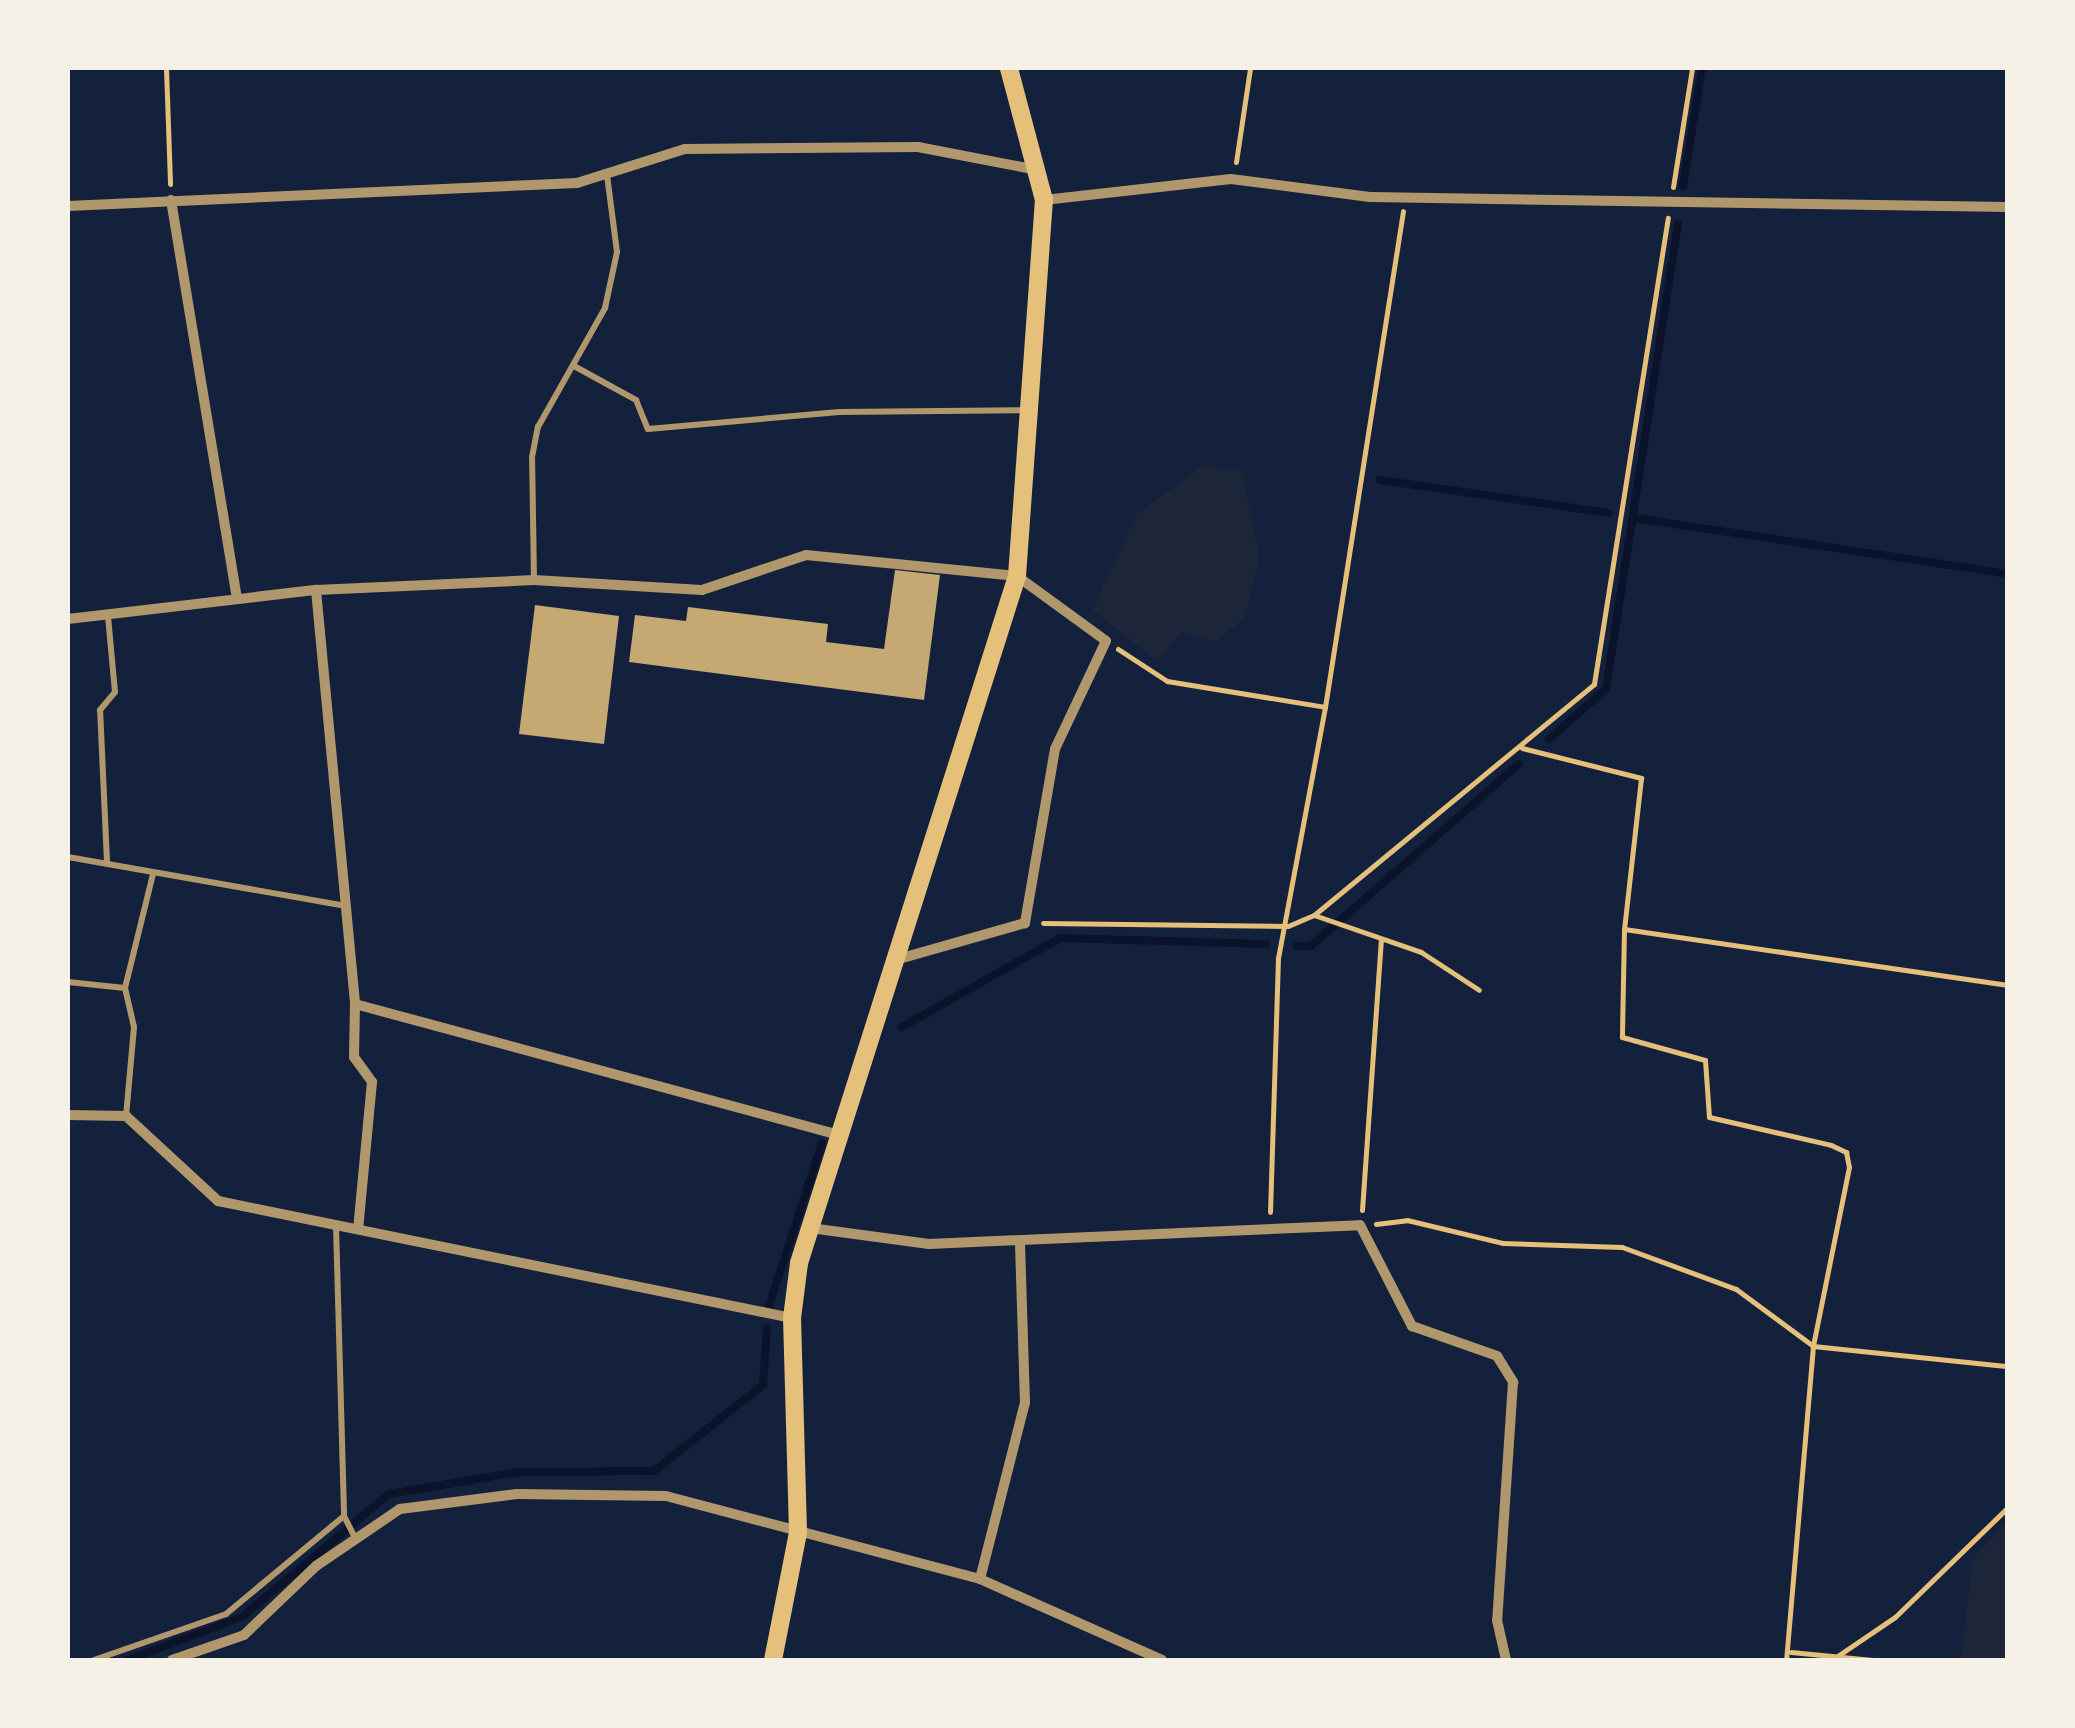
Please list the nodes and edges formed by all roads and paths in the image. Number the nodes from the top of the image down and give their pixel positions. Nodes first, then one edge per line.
1 (166, 68) edge
2 (1009, 68) edge
3 (1250, 68) edge
4 (1692, 68) edge
5 (1032, 169) junction
6 (607, 175) junction
7 (1238, 180) junction
8 (1405, 198) junction
9 (170, 200) junction
10 (1044, 200) junction
11 (1670, 200) junction
12 (68, 206) edge
13 (2008, 207) edge
14 (574, 366) junction
15 (1028, 410) junction
16 (1018, 576) junction
17 (534, 580) junction
18 (316, 590) junction
19 (237, 598) junction
20 (108, 617) junction
21 (68, 619) edge
22 (1106, 641) junction
23 (1325, 707) junction
24 (1522, 748) junction
25 (68, 858) edge
26 (107, 862) junction
27 (153, 874) junction
28 (344, 906) junction
29 (1314, 915) junction
30 (1025, 923) junction
31 (1288, 926) junction
32 (1624, 929) junction
33 (1381, 940) junction
34 (898, 959) junction
35 (68, 982) edge
36 (2008, 985) edge
37 (125, 988) junction
38 (1479, 990) dead end
39 (355, 1004) junction
40 (68, 1115) edge
41 (126, 1116) junction
42 (839, 1136) junction
43 (336, 1225) junction
44 (1360, 1226) junction
45 (810, 1228) junction
46 (358, 1229) junction
47 (1270, 1230) junction
48 (1020, 1240) junction
49 (792, 1318) junction
50 (1813, 1346) junction
51 (2008, 1366) edge
52 (2008, 1507) edge
53 (344, 1516) junction
54 (798, 1532) junction
55 (353, 1534) junction
56 (980, 1580) junction
57 (1791, 1652) junction
58 (1836, 1658) junction
59 (94, 1660) edge
60 (172, 1660) edge
61 (772, 1660) edge
62 (1162, 1660) edge
63 (1506, 1660) edge
64 (1786, 1660) edge
65 (1873, 1660) edge

1 - 9 path
2 - 5 main road
3 - 7 path
4 - 11 path
5 - 6 street
5 - 10 main road
6 - 9 street
6 - 14 lane
7 - 8 street
7 - 10 street
8 - 11 street
8 - 23 path
9 - 12 street
9 - 19 street
10 - 15 main road
11 - 13 street
11 - 24 path
14 - 15 lane
14 - 17 lane
15 - 16 main road
16 - 17 street
16 - 22 street
16 - 34 main road
17 - 18 street
18 - 19 street
18 - 28 street
19 - 20 street
20 - 21 street
20 - 26 lane
22 - 23 path
22 - 30 street
23 - 31 path
24 - 29 path
24 - 32 path
25 - 26 lane
26 - 27 lane
27 - 28 lane
27 - 37 lane
28 - 39 street
29 - 31 path
29 - 33 path
30 - 31 path
30 - 34 street
31 - 47 path
32 - 36 path
32 - 50 path
33 - 38 path
33 - 44 path
34 - 42 main road
35 - 37 lane
37 - 41 lane
39 - 42 street
39 - 46 street
40 - 41 street
41 - 43 street
42 - 45 main road
43 - 46 street
43 - 53 lane
44 - 47 street
44 - 50 path
44 - 63 street
45 - 48 street
45 - 49 main road
46 - 49 street
47 - 48 street
48 - 56 street
49 - 54 main road
50 - 51 path
50 - 57 path
52 - 58 path
53 - 55 lane
53 - 59 lane
54 - 55 street
54 - 56 street
54 - 61 main road
55 - 60 street
56 - 62 street
57 - 58 path
57 - 64 path
58 - 65 path

